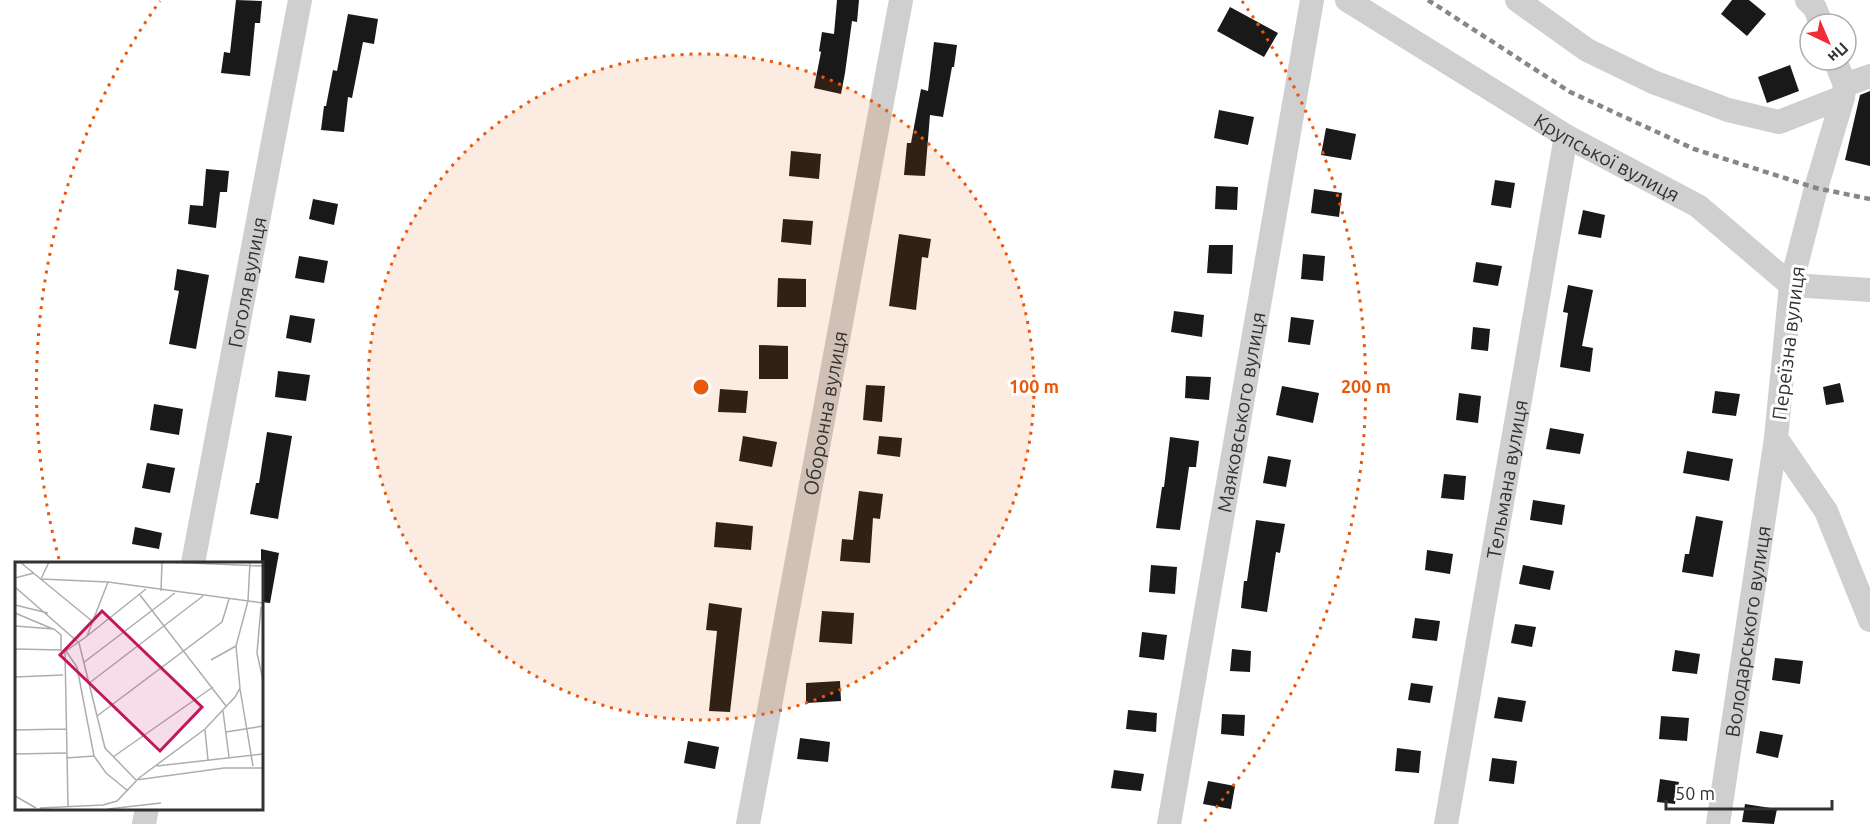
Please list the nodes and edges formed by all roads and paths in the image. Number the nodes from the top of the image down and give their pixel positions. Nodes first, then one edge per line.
1 (300, 0) edge
2 (901, 0) edge
3 (1312, 0) edge
4 (1347, 0) edge
5 (1517, 0) edge
6 (1807, 0) edge
7 (1816, 12) edge
8 (1838, 72) edge
9 (1870, 76) edge
10 (1844, 91) junction
11 (1566, 136) junction
12 (1791, 285) junction
13 (1870, 290) edge
14 (1776, 438) junction
15 (193, 562) edge
16 (1870, 620) edge
17 (147, 809) edge
18 (144, 824) edge
19 (748, 824) edge
20 (1169, 824) edge
21 (1446, 824) edge
22 (1718, 824) edge

1 - 15 street, Гоголя вулиця
2 - 19 street, Оборонна вулиця
3 - 20 street, Маяковського вулиця
4 - 11 street, Крупської вулиця
5 - 10 street
6 - 7 street
8 - 10 street
9 - 10 street
10 - 12 street, Переїзна вулиця
11 - 12 street, Крупської вулиця
11 - 21 street, Тельмана вулиця
12 - 13 street
12 - 14 street, Переїзна вулиця
14 - 16 street, Переїзна вулиця
14 - 22 street, Володарського вулиця
17 - 18 street

